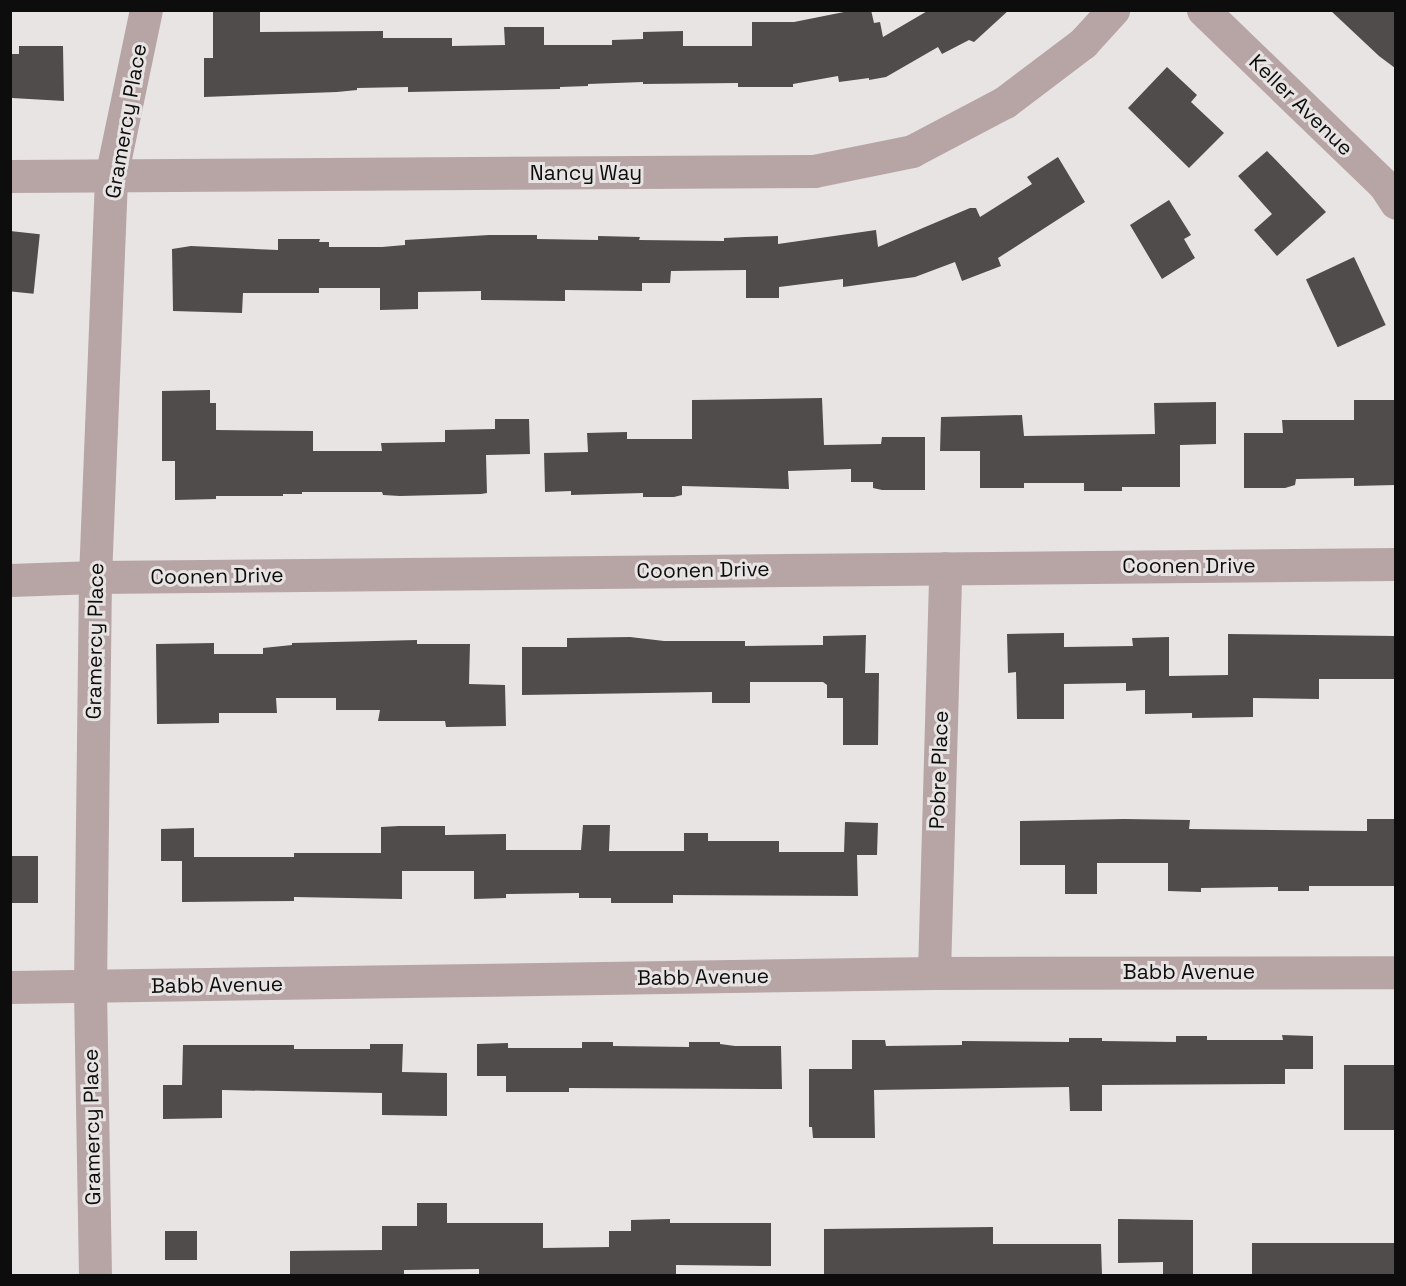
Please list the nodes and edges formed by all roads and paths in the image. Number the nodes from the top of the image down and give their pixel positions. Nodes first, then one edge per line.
1 (146, 10) edge
2 (1113, 10) edge
3 (1203, 10) edge
4 (10, 176) edge
5 (111, 177) junction
6 (1395, 203) edge
7 (1395, 564) edge
8 (945, 568) junction
9 (95, 577) junction
10 (10, 580) edge
11 (1395, 972) edge
12 (934, 973) junction
13 (10, 987) edge
14 (90, 987) junction
15 (94, 1275) edge

1 - 5 street, Gramercy Place
2 - 5 street, Nancy Way
3 - 6 street, Keller Avenue
4 - 5 street, Nancy Way
5 - 9 street, Gramercy Place
7 - 8 street, Coonen Drive
8 - 9 street, Coonen Drive
8 - 12 street, Pobre Place
9 - 10 street, Coonen Drive
9 - 14 street, Gramercy Place
11 - 12 street, Babb Avenue
12 - 14 street, Babb Avenue
13 - 14 street, Babb Avenue
14 - 15 street, Gramercy Place

